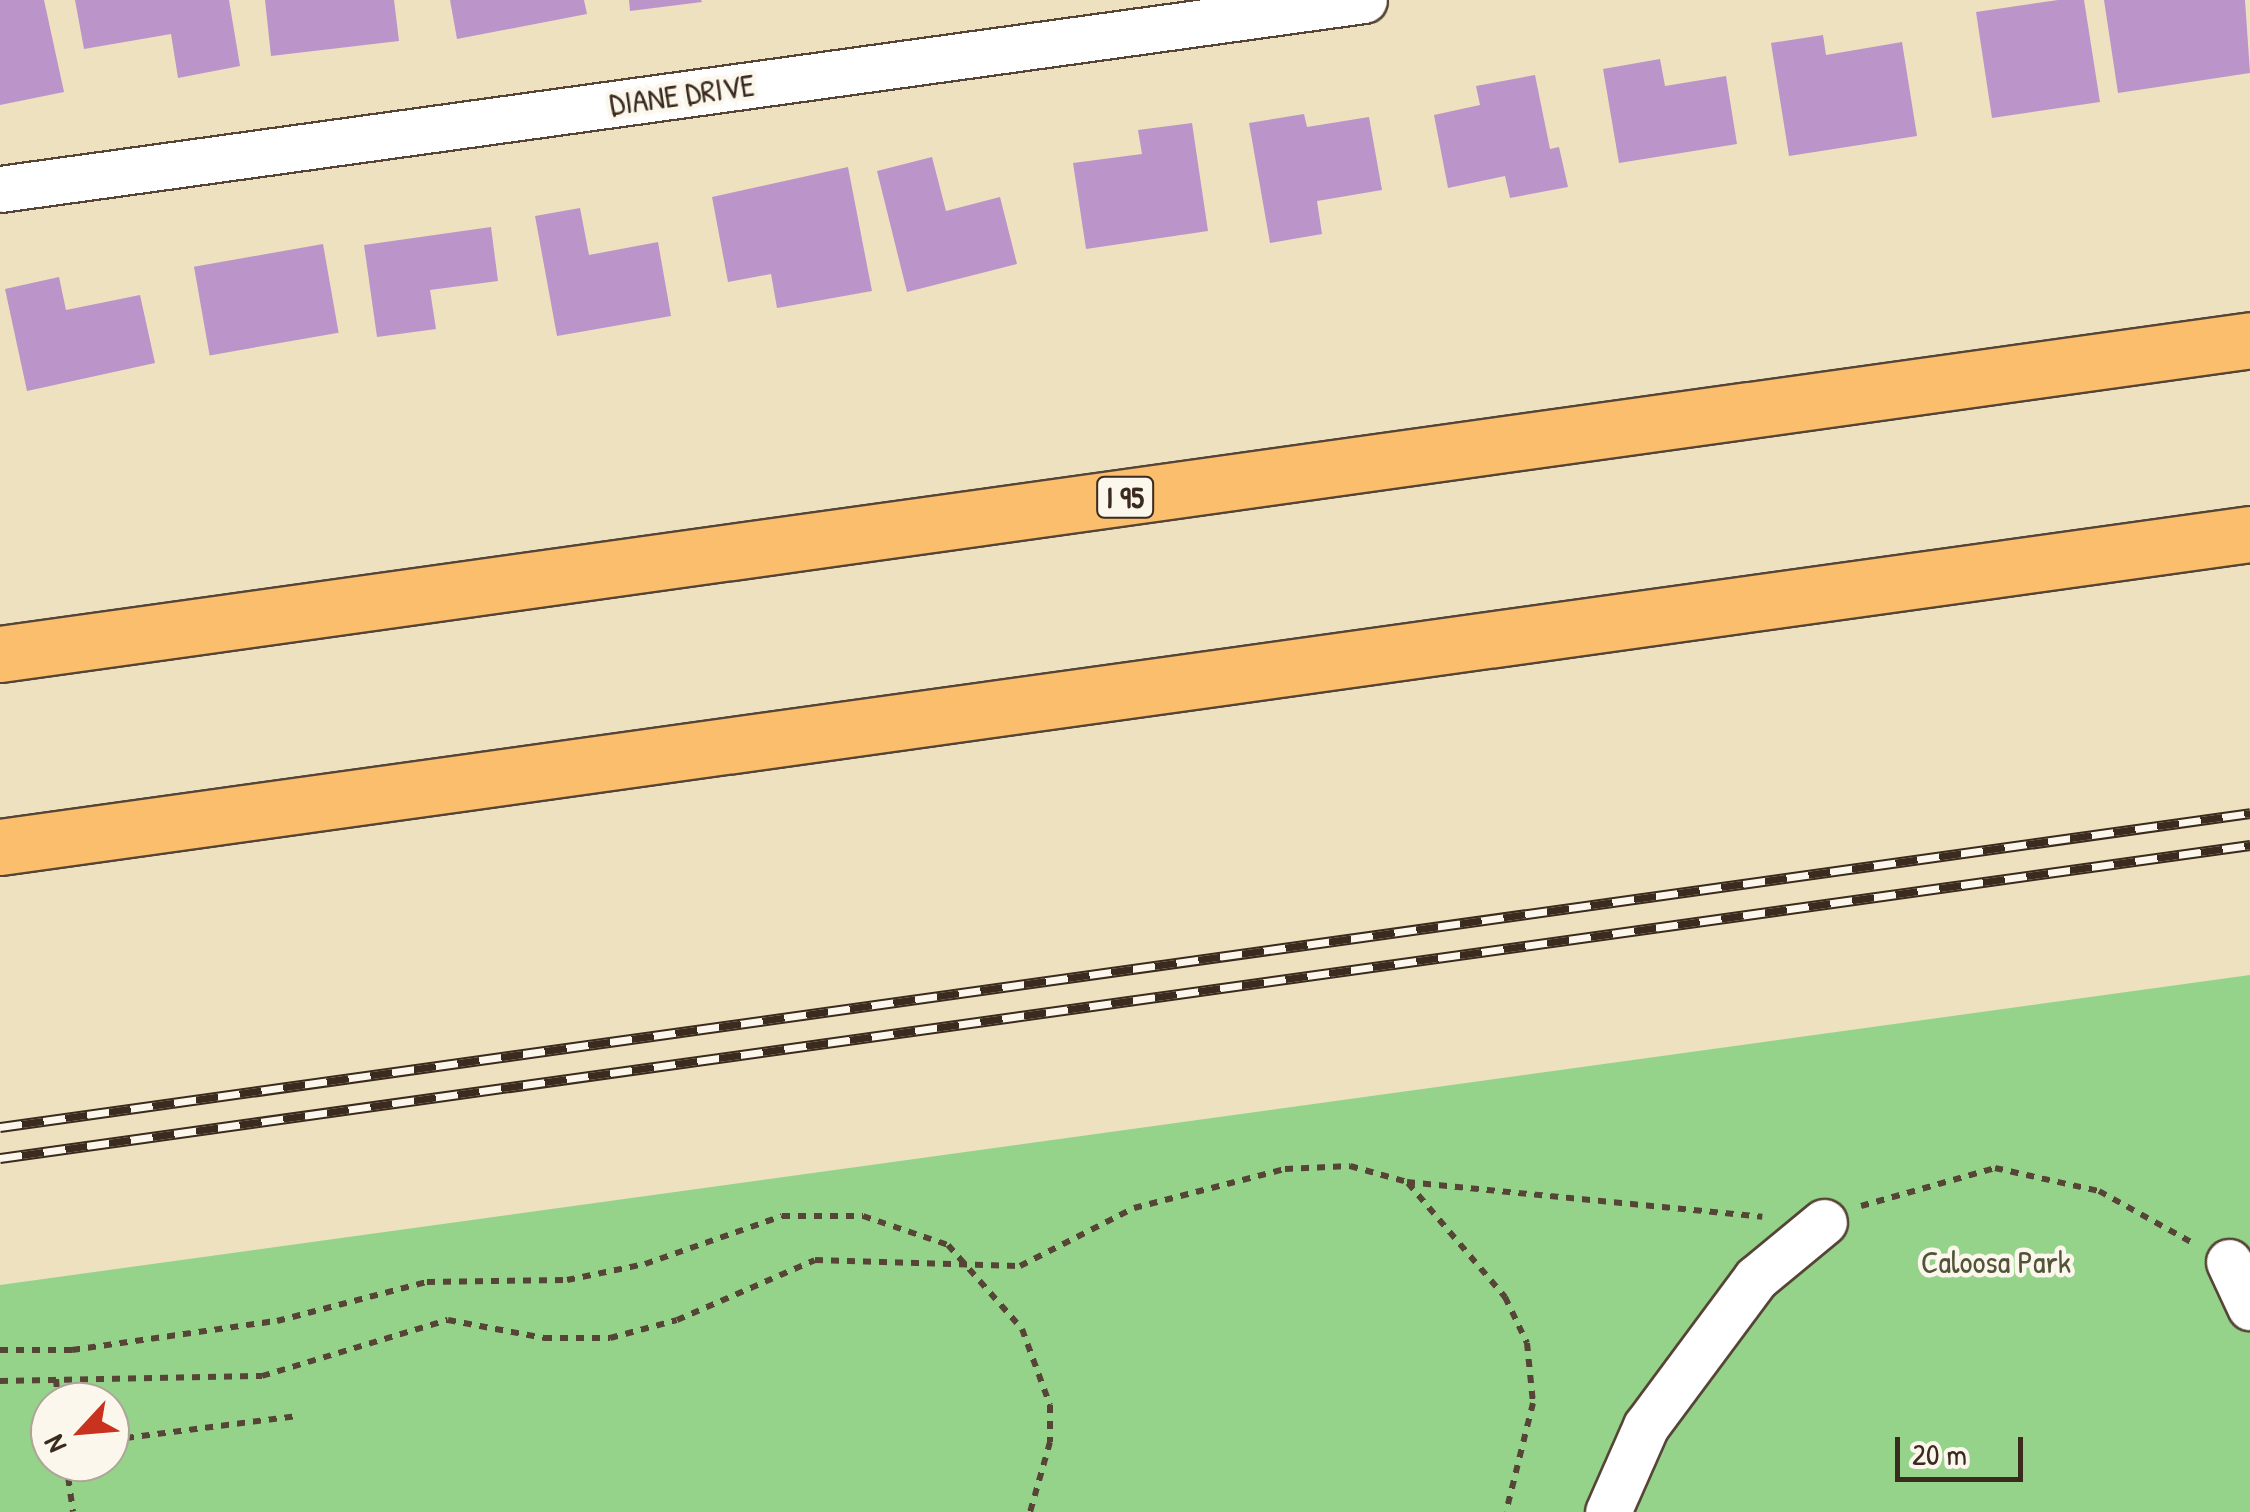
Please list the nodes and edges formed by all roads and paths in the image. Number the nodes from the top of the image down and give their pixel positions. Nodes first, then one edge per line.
1 (1364, 0) edge
2 (0, 189) edge
3 (2250, 340) edge
4 (2250, 534) edge
5 (0, 654) edge
6 (0, 847) edge
7 (1407, 1182) junction
8 (1824, 1222) junction
9 (2229, 1262) joint
10 (974, 1268) junction
11 (2250, 1307) edge
12 (0, 1350) edge
13 (56, 1379) junction
14 (0, 1381) edge
15 (56, 1382) edge
16 (296, 1416) dead end
17 (130, 1437) edge
18 (69, 1482) edge
19 (73, 1512) edge
20 (1030, 1512) edge
21 (1506, 1512) edge
22 (1608, 1512) edge

1 - 2 street, DIANE DRIVE
3 - 5 highway, I 95
4 - 6 highway
7 - 8 path
7 - 10 path
7 - 21 path
8 - 9 path
8 - 22 street
9 - 11 street
10 - 12 path
10 - 13 path
10 - 20 path
13 - 14 path
13 - 15 path
16 - 17 path
18 - 19 path

